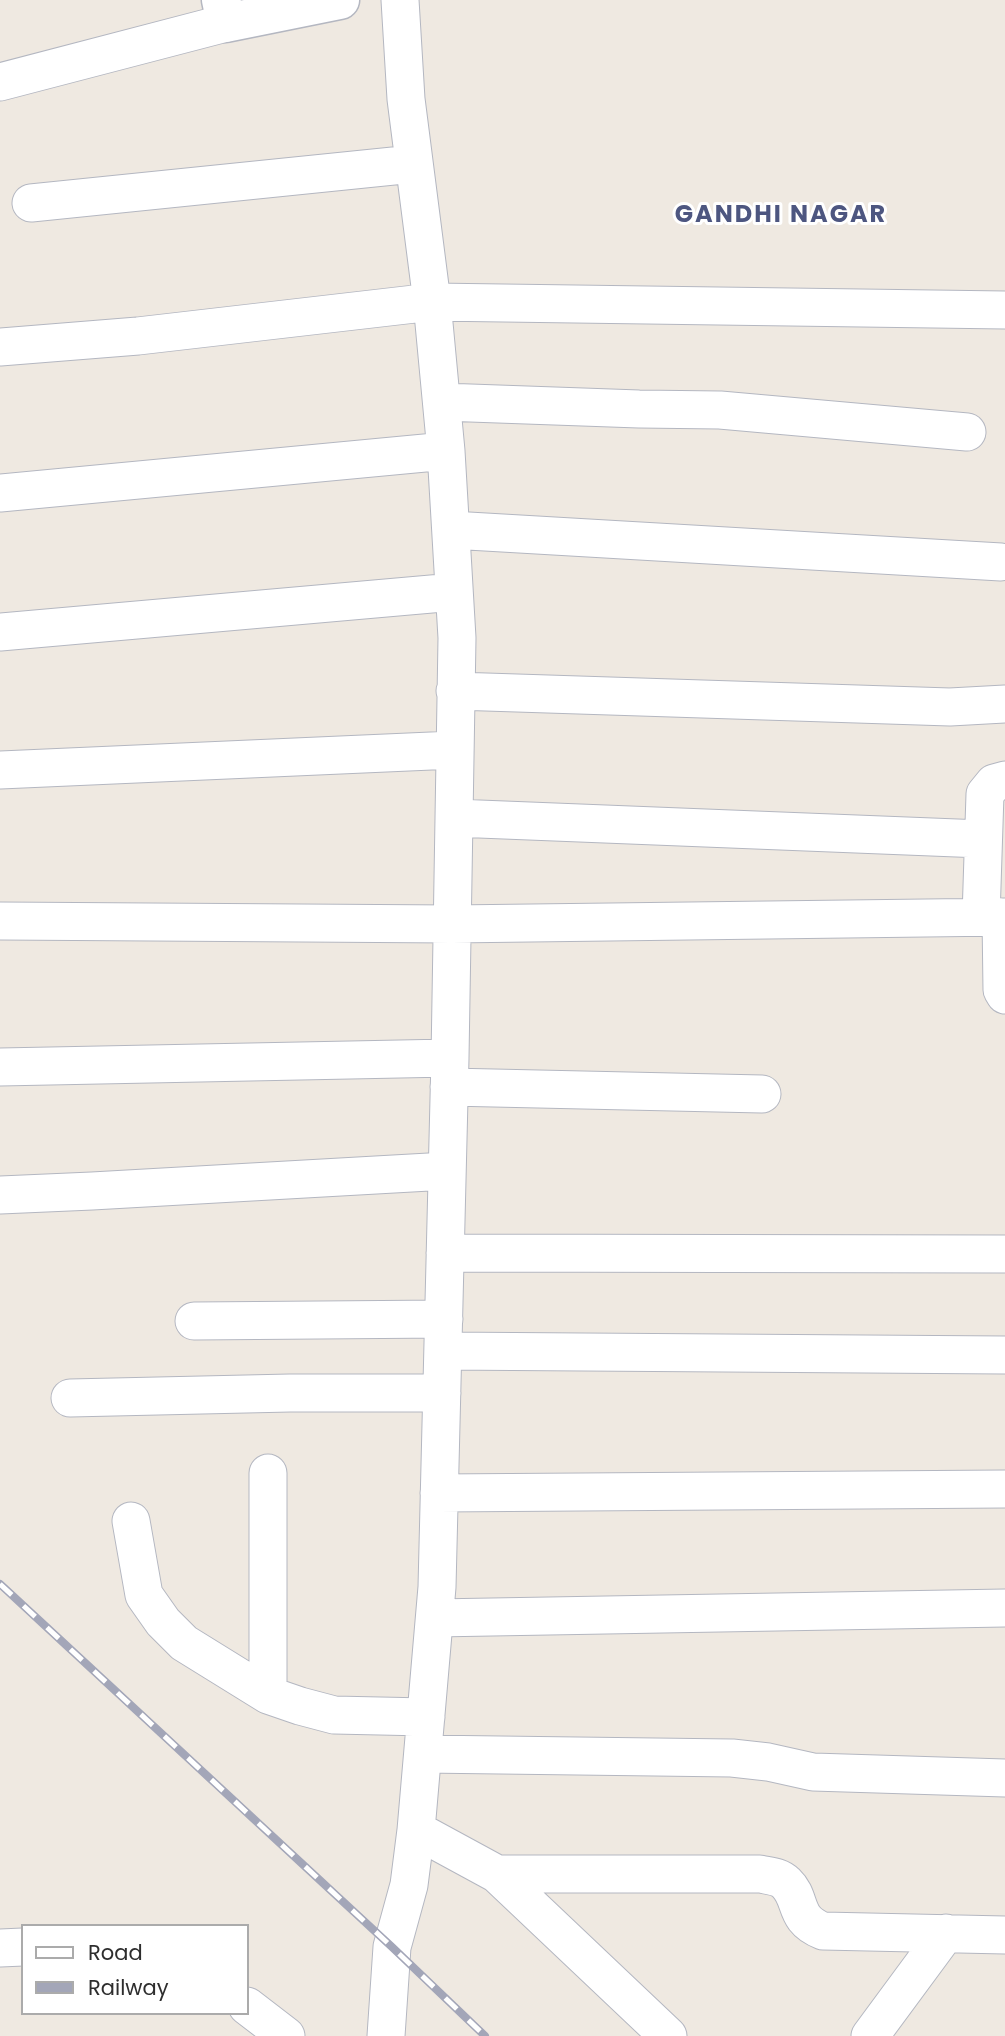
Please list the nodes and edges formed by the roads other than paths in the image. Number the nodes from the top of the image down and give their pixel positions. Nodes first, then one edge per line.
1 (340, 0) edge
2 (400, 0) edge
3 (223, 11) edge
4 (0, 82) edge
5 (413, 164) junction
6 (31, 203) dead end
7 (432, 302) junction
8 (1005, 310) edge
9 (0, 347) edge
10 (442, 401) junction
11 (967, 432) dead end
12 (446, 451) junction
13 (0, 493) edge
14 (451, 530) junction
15 (1000, 562) dead end
16 (454, 592) junction
17 (0, 632) edge
18 (456, 691) junction
19 (1005, 704) edge
20 (454, 750) junction
21 (0, 770) edge
22 (1005, 780) edge
23 (454, 818) junction
24 (982, 839) junction
25 (996, 917) edge
26 (0, 921) edge
27 (452, 925) junction
28 (1005, 995) edge
29 (0, 1067) edge
30 (449, 1073) junction
31 (762, 1094) dead end
32 (447, 1171) junction
33 (0, 1195) edge
34 (445, 1253) junction
35 (1005, 1254) edge
36 (194, 1321) dead end
37 (443, 1335) junction
38 (1005, 1355) edge
39 (442, 1393) junction
40 (70, 1398) dead end
41 (268, 1473) dead end
42 (1005, 1489) edge
43 (439, 1493) junction
44 (131, 1521) dead end
45 (1005, 1608) edge
46 (435, 1618) junction
47 (268, 1695) junction
48 (426, 1717) junction
49 (423, 1754) junction
50 (1005, 1778) edge
51 (416, 1830) junction
52 (497, 1874) junction
53 (946, 1933) junction
54 (1005, 1935) edge
55 (21, 1947) edge
56 (0, 1948) edge
57 (248, 2008) edge
58 (286, 2036) edge
59 (386, 2036) edge
60 (668, 2036) edge
61 (870, 2036) edge

1 - 3 street
2 - 5 street
3 - 4 street
5 - 6 street
5 - 7 street
7 - 8 street
7 - 9 street
7 - 10 street
10 - 11 street
10 - 12 street
12 - 13 street
12 - 14 street
14 - 15 street
14 - 16 street
16 - 17 street
16 - 18 street
18 - 19 street
18 - 20 street
20 - 21 street
20 - 23 street
22 - 24 street
23 - 24 street
23 - 27 street
24 - 25 street
25 - 27 street
25 - 28 street
26 - 27 street
27 - 30 street
29 - 30 street
30 - 31 street
30 - 32 street
32 - 33 street
32 - 34 street
34 - 35 street
34 - 37 street
36 - 37 street
37 - 38 street
37 - 39 street
39 - 40 street
39 - 43 street
41 - 47 street
42 - 43 street
43 - 46 street
44 - 47 street
45 - 46 street
46 - 48 street
47 - 48 street
48 - 49 street
49 - 50 street
49 - 51 street
51 - 52 street
51 - 59 street
52 - 53 street
52 - 60 street
53 - 54 street
53 - 61 street
55 - 56 street
57 - 58 street

